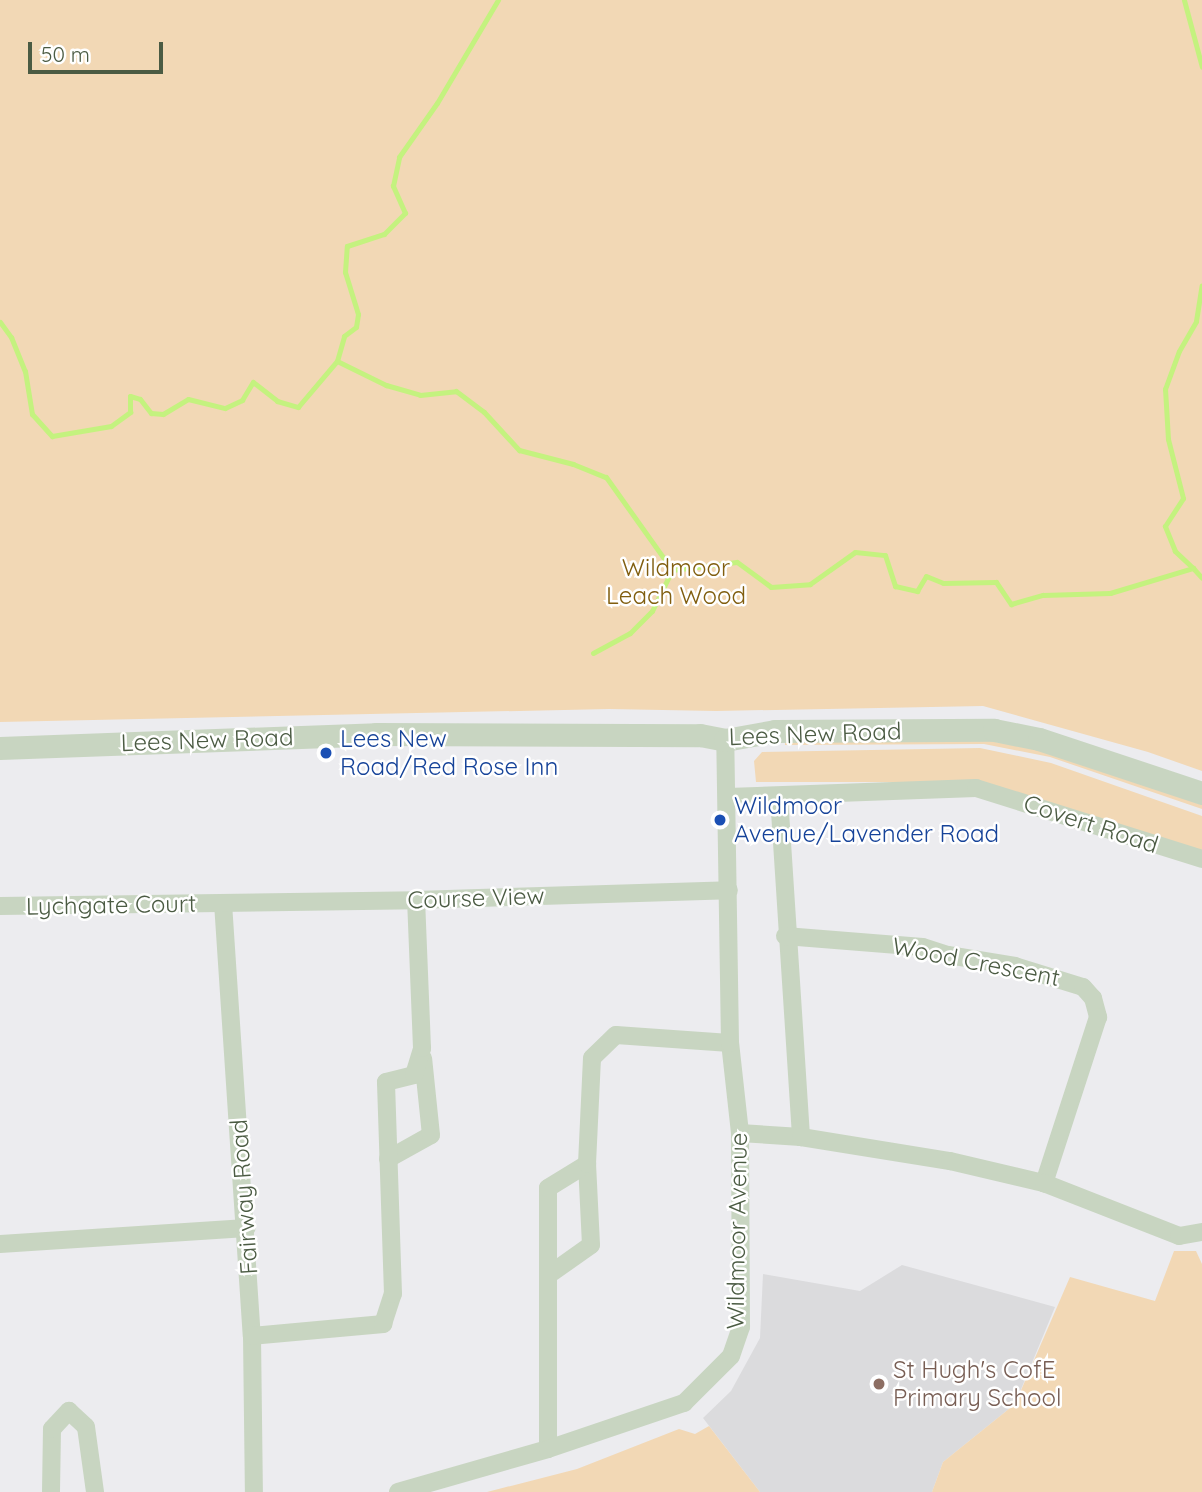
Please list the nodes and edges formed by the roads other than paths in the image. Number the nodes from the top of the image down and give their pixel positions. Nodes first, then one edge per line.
1 (726, 740) junction
2 (0, 748) edge
3 (1202, 793) edge
4 (779, 796) junction
5 (728, 797) junction
6 (1202, 859) edge
7 (729, 890) junction
8 (416, 900) junction
9 (223, 903) junction
10 (0, 906) edge
11 (785, 936) junction
12 (730, 1043) junction
13 (422, 1048) junction
14 (740, 1133) junction
15 (801, 1137) junction
16 (388, 1159) junction
17 (587, 1164) junction
18 (1044, 1183) junction
19 (246, 1228) junction
20 (1202, 1232) edge
21 (0, 1244) edge
22 (550, 1274) junction
23 (253, 1336) junction
24 (548, 1449) junction
25 (51, 1492) edge
26 (95, 1492) edge
27 (254, 1492) edge
28 (398, 1492) edge

1 - 2 street, Lees New Road
1 - 3 street, Lees New Road
1 - 5 street, Wildmoor Avenue
4 - 5 street, Covert Road
4 - 6 street, Covert Road
4 - 11 street
5 - 7 street, Wildmoor Avenue
7 - 8 street, Course View
7 - 12 street, Wildmoor Avenue
8 - 9 street, Course View
8 - 13 street
9 - 10 street, Lychgate Court
9 - 19 street, Fairway Road
11 - 15 street
11 - 18 street, Wood Crescent
12 - 14 street, Wildmoor Avenue
12 - 17 street
13 - 16 street
13 - 16 street
14 - 15 street
14 - 24 street, Wildmoor Avenue
15 - 18 street
16 - 23 street
17 - 22 street
17 - 22 street
18 - 20 street
19 - 21 street
19 - 23 street, Fairway Road
22 - 24 street
23 - 27 street, Fairway Road
24 - 28 street, Wildmoor Avenue
25 - 26 street

